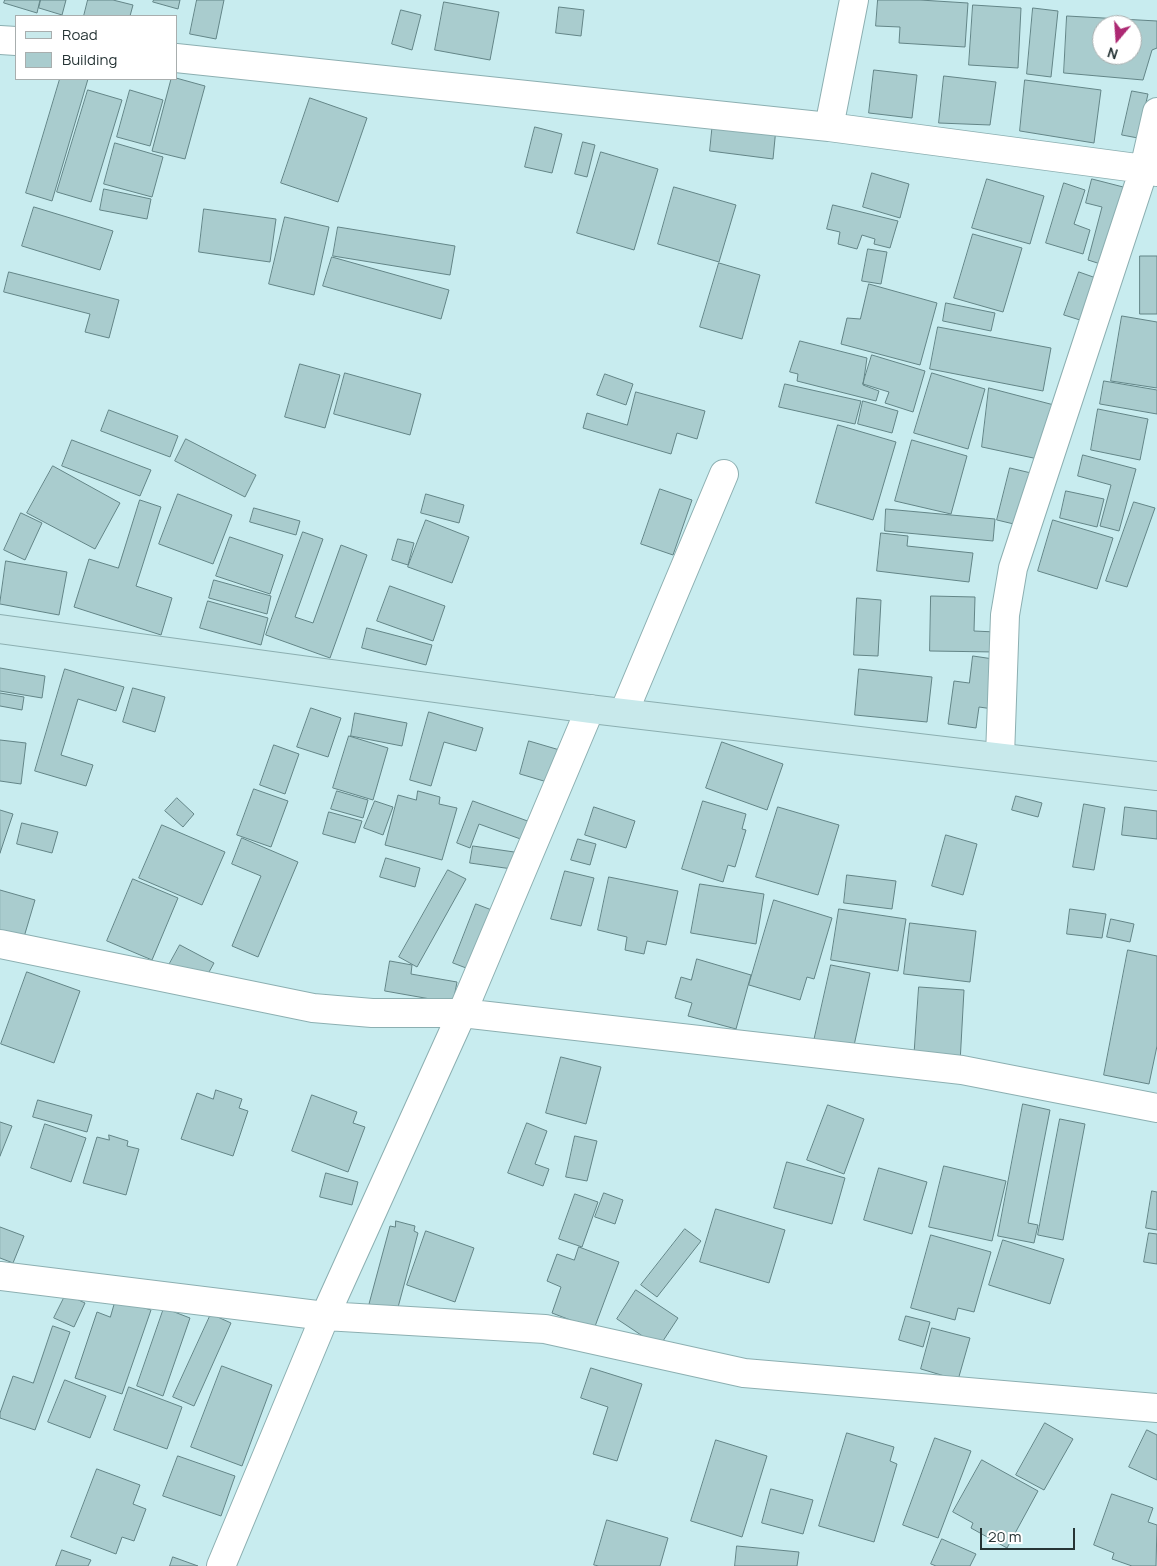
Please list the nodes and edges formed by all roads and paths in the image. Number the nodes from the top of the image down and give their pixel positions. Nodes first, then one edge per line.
1 (854, 0) edge
2 (0, 40) edge
3 (15, 41) edge
4 (178, 58) edge
5 (1157, 112) edge
6 (828, 127) junction
7 (1151, 171) edge
8 (724, 474) dead end
9 (0, 629) edge
10 (590, 709) junction
11 (624, 712) junction
12 (1000, 756) junction
13 (1157, 776) edge
14 (0, 944) edge
15 (462, 1013) junction
16 (1157, 1108) edge
17 (0, 1276) edge
18 (325, 1316) junction
19 (1157, 1408) edge
20 (221, 1566) edge

1 - 6 street
2 - 3 street
4 - 6 street
5 - 7 street
6 - 7 street
7 - 12 street
8 - 11 street
9 - 10 street
10 - 11 street
10 - 15 street
11 - 12 street
12 - 13 street
14 - 15 street
15 - 16 street
15 - 18 street
17 - 18 street
18 - 19 street
18 - 20 street

